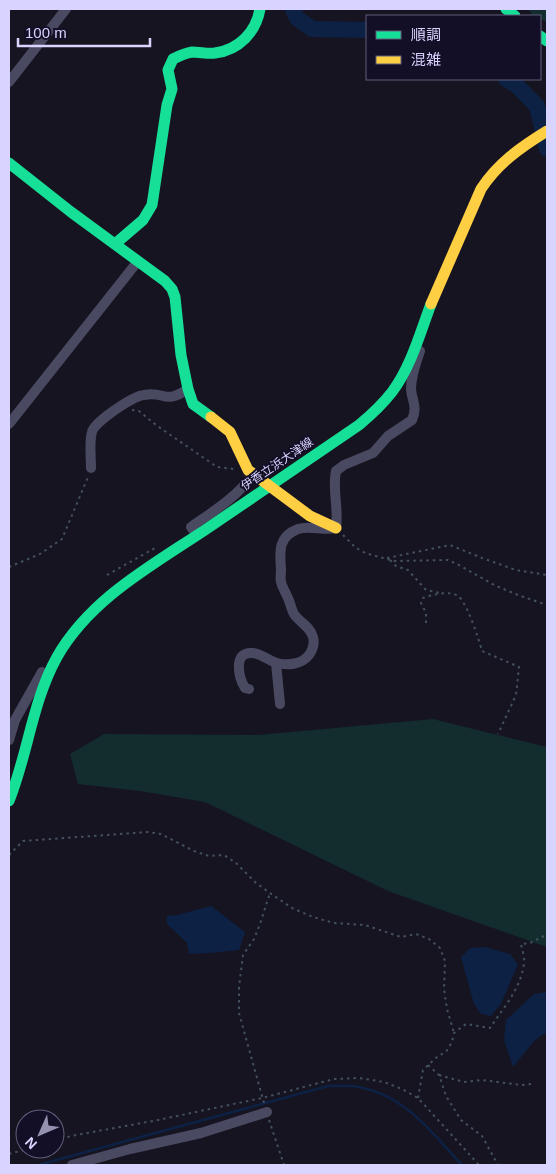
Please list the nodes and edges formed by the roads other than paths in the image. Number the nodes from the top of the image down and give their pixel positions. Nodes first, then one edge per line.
1 (66, 9) edge
2 (260, 9) edge
3 (9, 82) edge
4 (547, 131) edge
5 (9, 163) edge
6 (115, 244) junction
7 (138, 261) junction
8 (417, 339) junction
9 (188, 389) junction
10 (9, 424) edge
11 (91, 468) road end
12 (252, 474) junction
13 (336, 528) junction
14 (197, 535) junction
15 (276, 663) junction
16 (48, 671) junction
17 (249, 689) dead end
18 (280, 704) dead end
19 (9, 740) edge
20 (9, 800) edge
21 (267, 1112) road end
22 (72, 1165) edge

1 - 3 street
2 - 6 main road
4 - 8 main road, 伊香立浜大津線
5 - 6 main road
6 - 7 main road
7 - 9 main road
7 - 10 street
8 - 13 street
8 - 14 main road, 伊香立浜大津線
9 - 11 street
9 - 12 main road
12 - 13 main road
12 - 14 street
13 - 15 street
14 - 16 main road, 伊香立浜大津線
15 - 17 street
15 - 18 street
16 - 19 street
16 - 20 main road, 伊香立浜大津線
21 - 22 street

